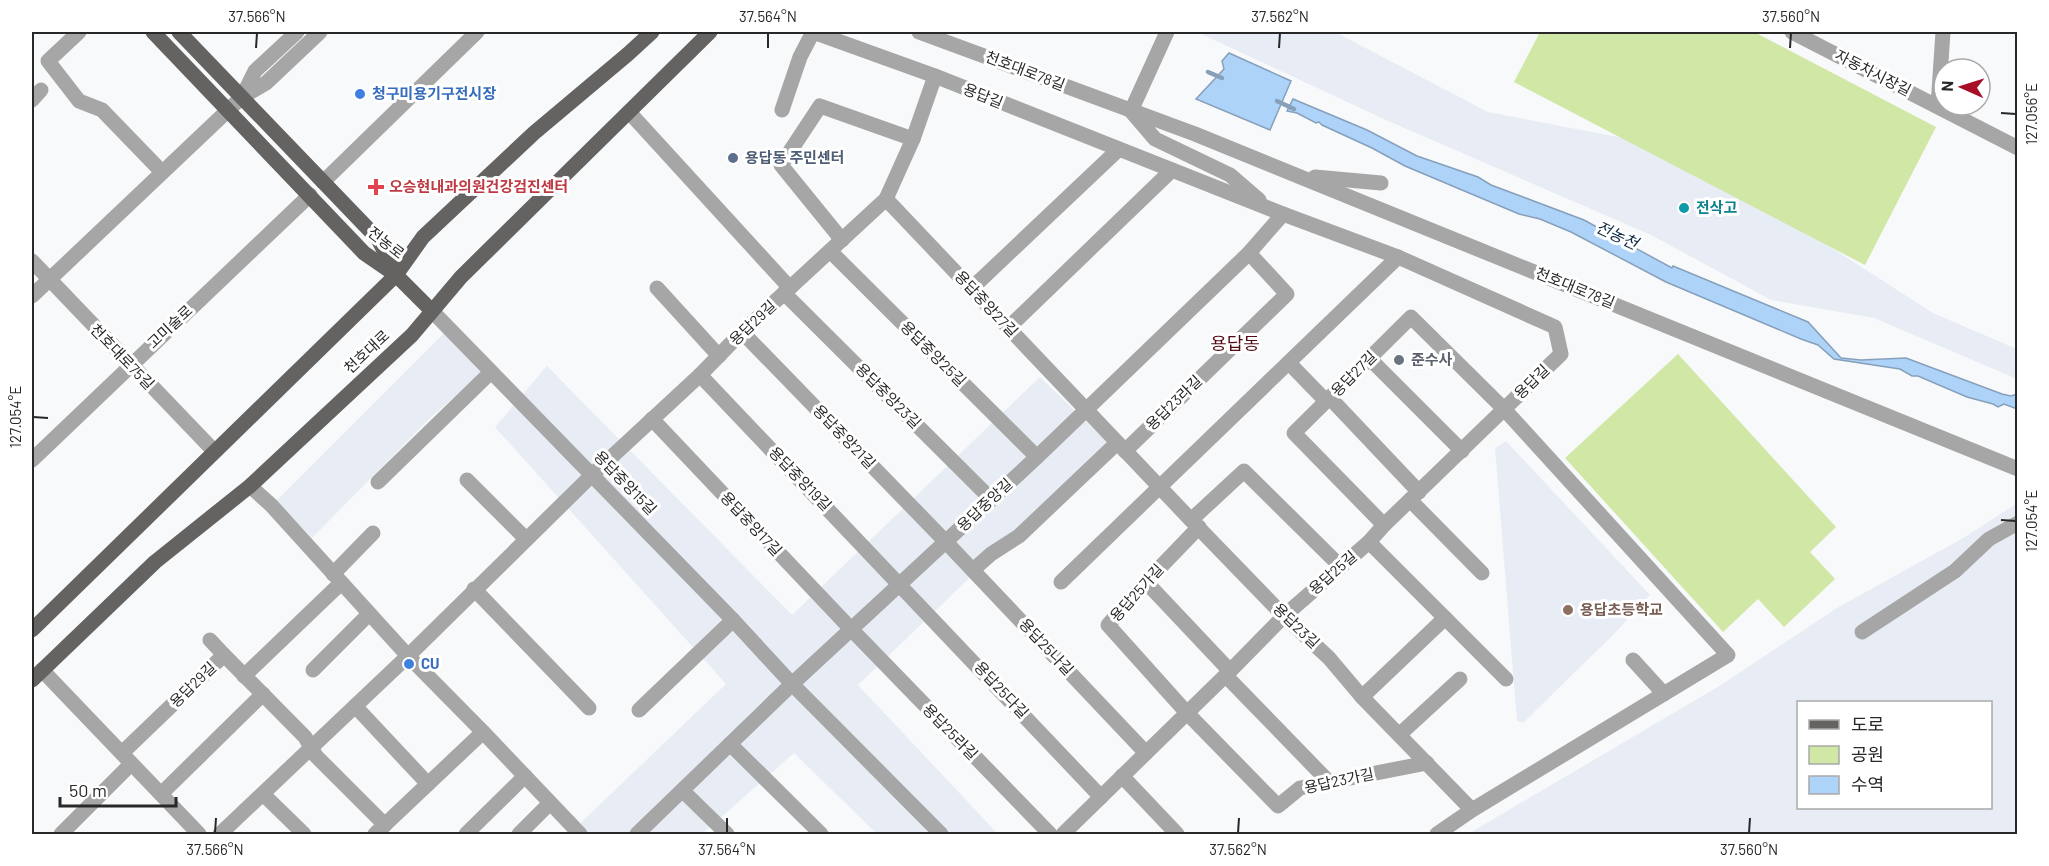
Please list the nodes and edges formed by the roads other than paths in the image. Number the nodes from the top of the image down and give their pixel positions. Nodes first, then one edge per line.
1 (79, 32) edge
2 (153, 32) edge
3 (179, 32) edge
4 (297, 32) edge
5 (320, 32) edge
6 (477, 32) edge
7 (652, 32) edge
8 (710, 32) edge
9 (834, 32) edge
10 (919, 32) edge
11 (1167, 32) edge
12 (1792, 32) edge
13 (1943, 32) edge
14 (846, 43) junction
15 (1941, 57) edge
16 (935, 76) junction
17 (242, 97) junction
18 (1932, 103) edge
19 (229, 110) junction
20 (782, 110) dead end
21 (1131, 111) junction
22 (629, 112) junction
23 (1959, 117) edge
24 (913, 139) junction
25 (2018, 148) edge
26 (1119, 149) junction
27 (1172, 170) junction
28 (162, 172) junction
29 (1297, 175) junction
30 (324, 182) junction
31 (1381, 183) dead end
32 (310, 195) junction
33 (886, 200) junction
34 (1268, 208) junction
35 (1283, 214) junction
36 (842, 240) junction
37 (830, 251) junction
38 (1249, 253) junction
39 (1398, 257) junction
40 (32, 261) edge
41 (396, 275) junction
42 (49, 279) junction
43 (657, 288) dead end
44 (971, 289) junction
45 (787, 290) junction
46 (32, 296) edge
47 (432, 311) junction
48 (1008, 328) junction
49 (742, 332) junction
50 (718, 356) junction
51 (1369, 358) junction
52 (1289, 363) junction
53 (130, 365) junction
54 (491, 372) junction
55 (700, 375) junction
56 (1328, 399) junction
57 (1085, 409) junction
58 (1504, 409) junction
59 (652, 419) junction
60 (1121, 447) junction
61 (214, 451) junction
62 (1462, 451) junction
63 (1037, 457) junction
64 (32, 460) edge
65 (2018, 469) edge
66 (592, 476) junction
67 (467, 480) dead end
68 (378, 482) dead end
69 (250, 486) junction
70 (1159, 486) junction
71 (1414, 496) junction
72 (991, 499) junction
73 (2018, 523) edge
74 (1195, 524) junction
75 (1384, 525) junction
76 (373, 533) dead end
77 (526, 539) junction
78 (945, 541) junction
79 (1370, 542) junction
80 (1340, 566) junction
81 (973, 570) junction
82 (1482, 573) dead end
83 (337, 578) junction
84 (1061, 582) dead end
85 (1146, 582) junction
86 (900, 583) junction
87 (474, 589) junction
88 (369, 614) junction
89 (1284, 616) junction
90 (1445, 618) junction
91 (733, 620) junction
92 (851, 629) junction
93 (32, 630) edge
94 (1862, 632) dead end
95 (210, 640) dead end
96 (224, 655) junction
97 (408, 656) junction
98 (1633, 660) dead end
99 (313, 670) dead end
100 (1228, 674) junction
101 (37, 675) edge
102 (244, 676) junction
103 (1460, 679) dead end
104 (1506, 679) dead end
105 (792, 684) junction
106 (263, 694) junction
107 (1664, 694) junction
108 (1362, 697) junction
109 (355, 706) junction
110 (589, 708) dead end
111 (639, 710) dead end
112 (1187, 713) junction
113 (483, 732) junction
114 (1399, 735) junction
115 (730, 744) junction
116 (312, 747) junction
117 (1146, 753) junction
118 (127, 759) junction
119 (1427, 764) junction
120 (525, 776) junction
121 (1122, 776) junction
122 (1329, 782) junction
123 (428, 784) junction
124 (683, 791) junction
125 (161, 794) junction
126 (264, 795) junction
127 (1101, 797) junction
128 (550, 803) junction
129 (1472, 810) junction
130 (380, 830) edge
131 (61, 834) edge
132 (199, 834) edge
133 (220, 834) edge
134 (304, 834) edge
135 (466, 834) edge
136 (519, 834) edge
137 (580, 834) edge
138 (637, 834) edge
139 (727, 834) edge
140 (820, 834) edge
141 (941, 834) edge
142 (1050, 834) edge
143 (1063, 834) edge
144 (1177, 834) edge
145 (1437, 834) edge

1 - 28 street
2 - 19 main road, 전농로
3 - 17 main road, 전농로
4 - 17 street
5 - 17 street
6 - 30 street
7 - 41 main road
8 - 22 main road, 천호대로
9 - 14 street
10 - 21 street, 천호대로78길
11 - 21 street
12 - 18 street, 자동차시장길
13 - 15 street
14 - 16 street, 용답길
14 - 20 street, 용답길
16 - 24 street, 용답29길
16 - 26 street, 용답길
17 - 19 street
17 - 30 main road, 전농로
19 - 28 street
19 - 32 main road, 전농로
21 - 29 street, 천호대로78길
21 - 34 street
22 - 45 street, 용답중앙23길
22 - 47 main road, 천호대로
23 - 25 street, 자동차시장길
24 - 33 street, 용답29길
24 - 36 street
26 - 27 street, 용답길
26 - 44 street
27 - 34 street, 용답길
27 - 48 street
28 - 42 street
29 - 31 street
29 - 65 street, 천호대로78길
30 - 41 main road, 전농로
32 - 41 main road, 전농로
32 - 53 street, 고미술로
33 - 36 street, 용답29길
33 - 44 street, 용답중앙27길
34 - 35 street, 용답길
35 - 38 street, 용답중앙길
35 - 39 street, 용답길
36 - 37 street, 용답29길
37 - 45 street, 용답29길
37 - 63 street, 용답중앙25길
38 - 57 street, 용답중앙길
38 - 60 street, 용답23라길
39 - 52 street
39 - 58 street, 용답길
40 - 42 street, 천호대로75길
41 - 47 main road, 용답중앙15길
41 - 61 main road
42 - 46 street
42 - 53 street, 천호대로75길
43 - 50 street
44 - 48 street, 용답중앙27길
45 - 49 street, 용답29길
45 - 72 street, 용답중앙23길
47 - 54 street, 용답중앙15길
47 - 69 main road, 천호대로
48 - 57 street, 용답중앙27길
49 - 50 street, 용답29길
49 - 78 street, 용답중앙21길
50 - 55 street, 용답29길
51 - 56 street, 용답27길
51 - 58 street, 용답27길
51 - 62 street
52 - 56 street
52 - 70 street
53 - 61 street, 천호대로75길
53 - 64 street, 고미술로
54 - 66 street, 용답중앙15길
54 - 68 street
55 - 59 street, 용답29길
55 - 86 street, 용답중앙19길
56 - 71 street
56 - 75 street, 용답27길
57 - 60 street, 용답23길
57 - 63 street, 용답중앙길
58 - 62 street, 용답25길
58 - 107 street, 용답길
59 - 66 street, 용답29길
59 - 92 street, 용답중앙17길
60 - 70 street, 용답23길
60 - 81 street
61 - 93 main road
62 - 71 street, 용답25길
63 - 72 street, 용답중앙길
66 - 77 street, 용답29길
66 - 91 street, 용답중앙15길
67 - 77 street
69 - 83 street
69 - 101 main road, 천호대로
70 - 74 street, 용답23길
70 - 84 street
71 - 75 street, 용답25길
71 - 82 street
72 - 78 street, 용답중앙길
73 - 94 street
74 - 80 street
74 - 85 street, 용답25가길
74 - 89 street, 용답23길
75 - 79 street, 용답25길
76 - 83 street
77 - 87 street, 용답29길
78 - 81 street, 용답25나길
78 - 86 street, 용답중앙길
79 - 80 street, 용답25길
79 - 90 street
80 - 89 street, 용답25길
81 - 117 street, 용답25나길
83 - 88 street
83 - 102 street
85 - 100 street
85 - 112 street, 용답25가길
86 - 92 street, 용답중앙길
86 - 127 street, 용답25다길
87 - 97 street, 용답29길
87 - 110 street
88 - 97 street
88 - 99 street
89 - 100 street, 용답25길
89 - 108 street, 용답23길
90 - 104 street
90 - 108 street
91 - 105 street, 용답중앙15길
91 - 111 street
92 - 105 street, 용답중앙길
92 - 142 street, 용답25라길
95 - 96 street
96 - 102 street, 용답29길
96 - 118 street, 용답29길
97 - 109 street, 용답29길
97 - 113 street
98 - 107 street
100 - 112 street, 용답25길
100 - 122 street
101 - 118 street
102 - 106 street, 용답29길
103 - 114 street
105 - 115 street, 용답중앙길
105 - 141 street, 용답중앙15길
106 - 116 street, 용답29길
106 - 125 street
107 - 129 street, 용답길
108 - 114 street, 용답23길
109 - 116 street, 용답29길
109 - 123 street
112 - 117 street, 용답25길
112 - 122 street, 용답23가길
113 - 120 street
113 - 123 street
114 - 119 street, 용답23길
115 - 124 street, 용답중앙길
115 - 140 street
116 - 126 street, 용답29길
116 - 130 street, 용답29길
117 - 121 street, 용답25길
118 - 125 street
118 - 131 street, 용답29길
119 - 122 street, 용답23가길
119 - 129 street, 용답23길
120 - 128 street
120 - 135 street
121 - 127 street, 용답25길
121 - 144 street
123 - 130 street
124 - 138 street, 용답중앙길
124 - 139 street
125 - 132 street
126 - 133 street, 용답29길
126 - 134 street
127 - 143 street, 용답25길
128 - 136 street
128 - 137 street
129 - 145 street, 용답길

